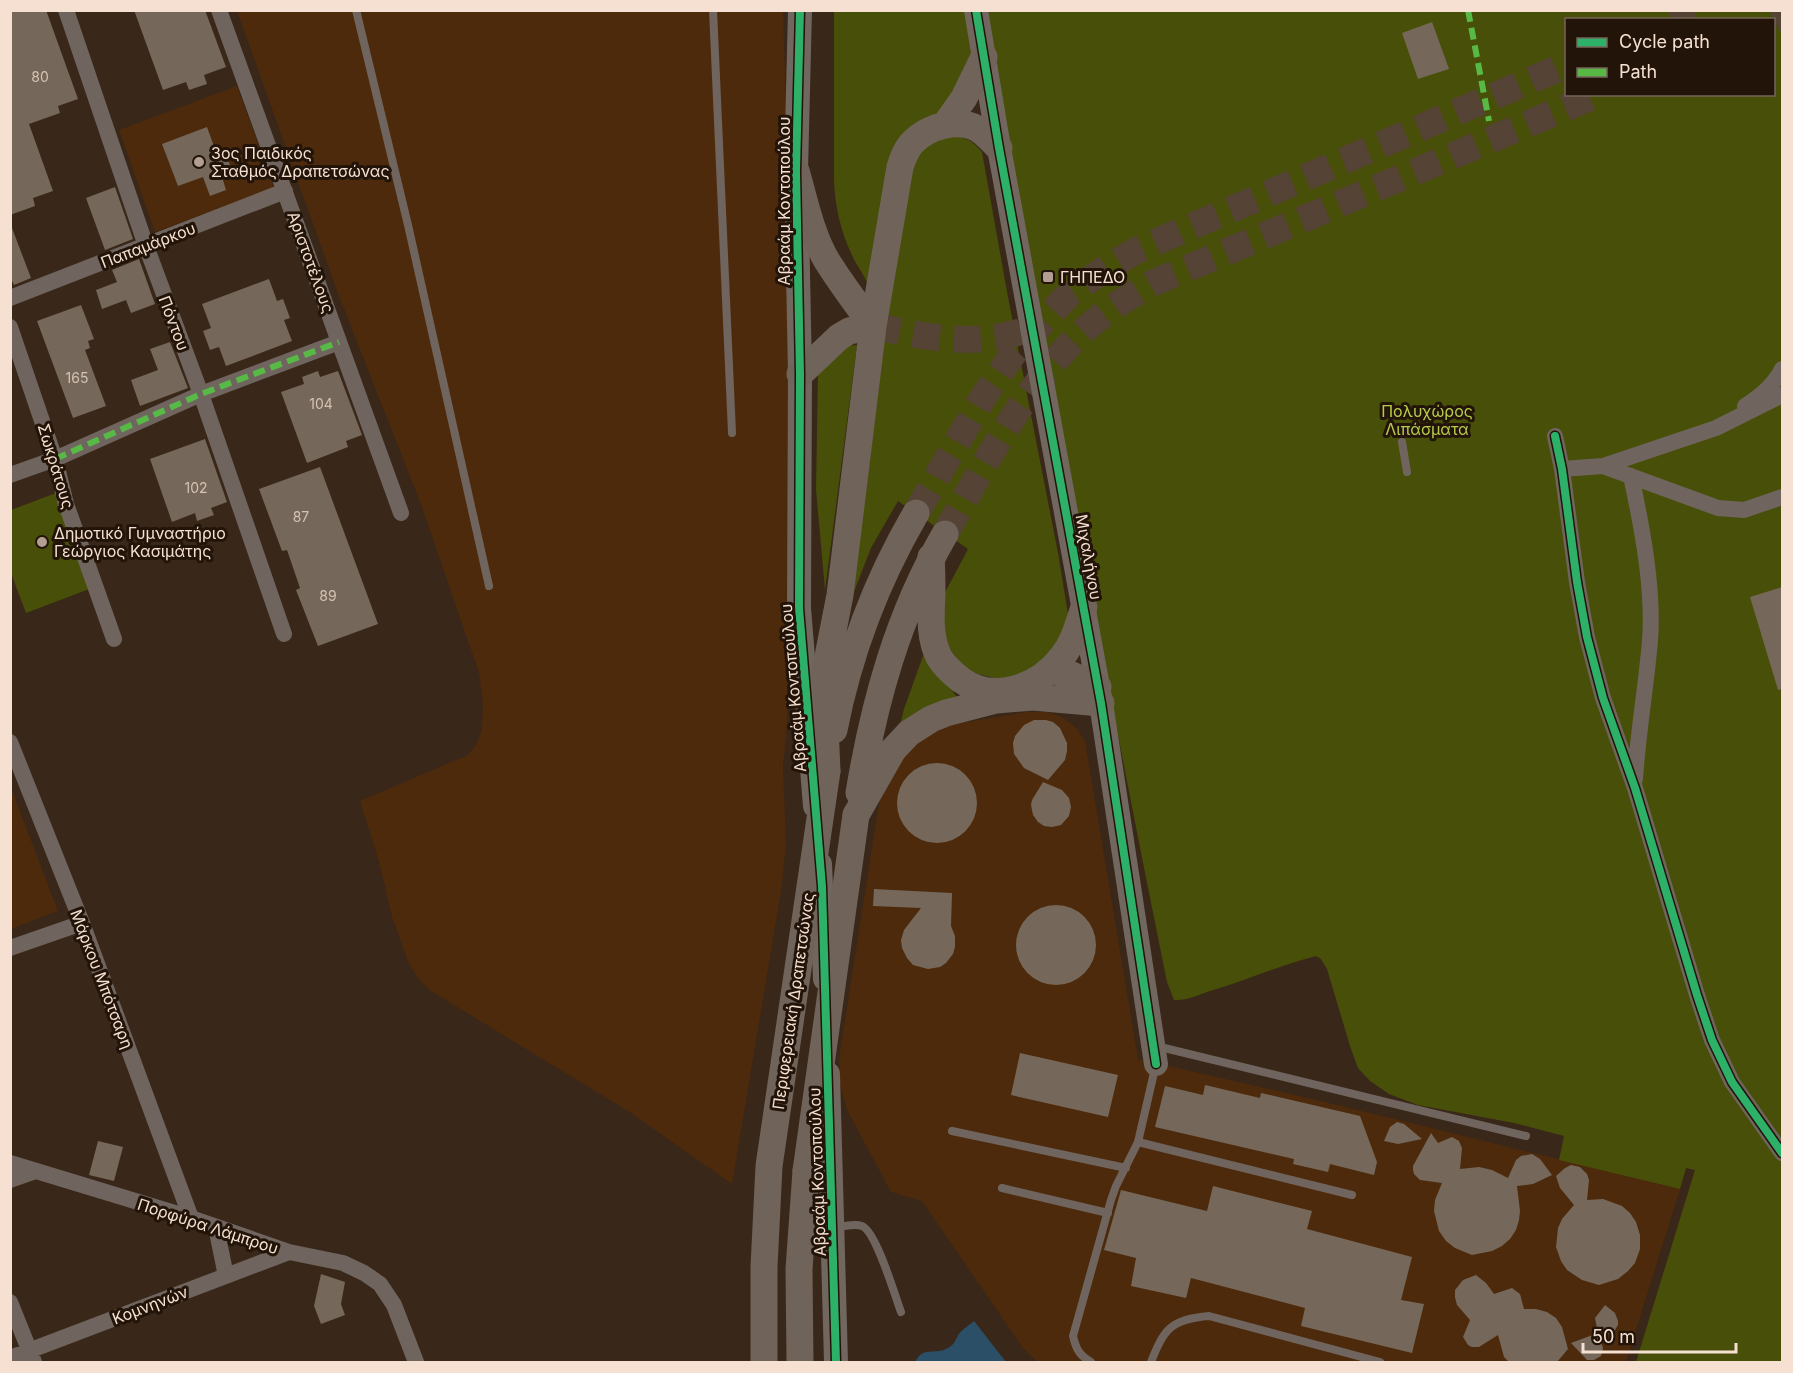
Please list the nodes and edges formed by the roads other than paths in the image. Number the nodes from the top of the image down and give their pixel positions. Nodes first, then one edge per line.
1 (66, 10) edge
2 (219, 10) edge
3 (356, 10) edge
4 (712, 10) edge
5 (800, 10) edge
6 (976, 10) edge
7 (984, 57) junction
8 (945, 125) junction
9 (999, 148) junction
10 (796, 171) junction
11 (285, 191) junction
12 (146, 246) junction
13 (10, 298) edge
14 (873, 326) junction
15 (10, 327) edge
16 (339, 342) junction
17 (1782, 369) edge
18 (800, 374) junction
19 (201, 394) junction
20 (1782, 395) edge
21 (1707, 431) junction
22 (732, 434) dead end
23 (1555, 436) dead end
24 (1402, 442) dead end
25 (55, 459) junction
26 (1603, 466) junction
27 (1562, 469) junction
28 (1407, 472) dead end
29 (10, 475) edge
30 (1631, 476) junction
31 (1782, 497) edge
32 (401, 513) dead end
33 (915, 513) tunnel mouth
34 (945, 534) tunnel mouth
35 (931, 557) junction
36 (489, 586) dead end
37 (1084, 607) junction
38 (284, 634) dead end
39 (114, 639) dead end
40 (1050, 670) junction
41 (1100, 695) junction
42 (10, 742) edge
43 (827, 771) junction
44 (1635, 788) junction
45 (856, 815) junction
46 (82, 923) junction
47 (10, 948) edge
48 (1154, 1054) junction
49 (952, 1131) dead end
50 (1526, 1136) dead end
51 (1138, 1142) junction
52 (1782, 1153) edge
53 (10, 1164) edge
54 (1126, 1168) junction
55 (33, 1172) junction
56 (10, 1180) edge
57 (1002, 1188) dead end
58 (1352, 1195) dead end
59 (1108, 1213) junction
60 (191, 1218) junction
61 (216, 1227) junction
62 (832, 1228) junction
63 (289, 1252) junction
64 (226, 1276) junction
65 (10, 1302) edge
66 (901, 1312) dead end
67 (32, 1357) edge
68 (10, 1358) edge
69 (416, 1362) edge
70 (764, 1362) edge
71 (800, 1362) edge
72 (836, 1362) edge
73 (1091, 1362) edge
74 (1151, 1362) edge
75 (1380, 1362) edge

1 - 12 street, Πόντου
2 - 11 street, Αριστοτέλους
3 - 36 lane
4 - 22 lane
5 - 10 street, Αβραάμ Κοντοπούλου
6 - 7 street, Μιχαλήνου
7 - 8 main road
7 - 9 street, Μιχαλήνου
8 - 9 main road
8 - 14 main road
9 - 37 street, Μιχαλήνου
10 - 14 main road
10 - 18 street, Αβραάμ Κοντοπούλου
11 - 12 street, Παπαμάρκου
11 - 16 street, Αριστοτέλους
12 - 13 street, Παπαμάρκου
12 - 19 street, Πόντου
14 - 18 main road
14 - 43 main road
15 - 25 street, Σωκράτους
16 - 19 street
16 - 32 street, Αριστοτέλους
17 - 21 street
18 - 62 street, Αβραάμ Κοντοπούλου
19 - 25 street
19 - 38 street, Πόντου
20 - 21 street
21 - 26 street
23 - 27 street
24 - 28 lane
25 - 29 street
25 - 39 street, Σωκράτους
26 - 27 street
26 - 30 street
27 - 44 street
30 - 31 street
30 - 44 street
33 - 43 main road, Περιφερειακή Δραπετσώνας
34 - 35 main road
35 - 40 main road
35 - 45 main road
37 - 40 main road
37 - 41 street, Μιχαλήνου
40 - 41 main road
41 - 45 main road
41 - 48 street, Μιχαλήνου
42 - 46 street, Μάρκου Μπότσαρη
43 - 70 main road, Περιφερειακή Δραπετσώνας, bridge
44 - 52 street
45 - 71 main road, bridge
46 - 47 street
46 - 60 street, Μάρκου Μπότσαρη
48 - 50 lane
48 - 51 lane
49 - 54 lane
51 - 54 lane
51 - 58 lane
53 - 55 street, Πορφύρα Λάμπρου
54 - 59 lane
55 - 56 street
55 - 60 street, Πορφύρα Λάμπρου
57 - 59 lane
59 - 73 lane
60 - 61 street, Πορφύρα Λάμπρου
61 - 63 street, Πορφύρα Λάμπρου
61 - 64 street
62 - 66 lane
62 - 72 street, Αβραάμ Κοντοπούλου
63 - 64 street, Κομνηνών
63 - 69 street, Πορφύρα Λάμπρου
64 - 67 street, Κομνηνών
65 - 67 street
67 - 68 street, Κομνηνών
74 - 75 lane

